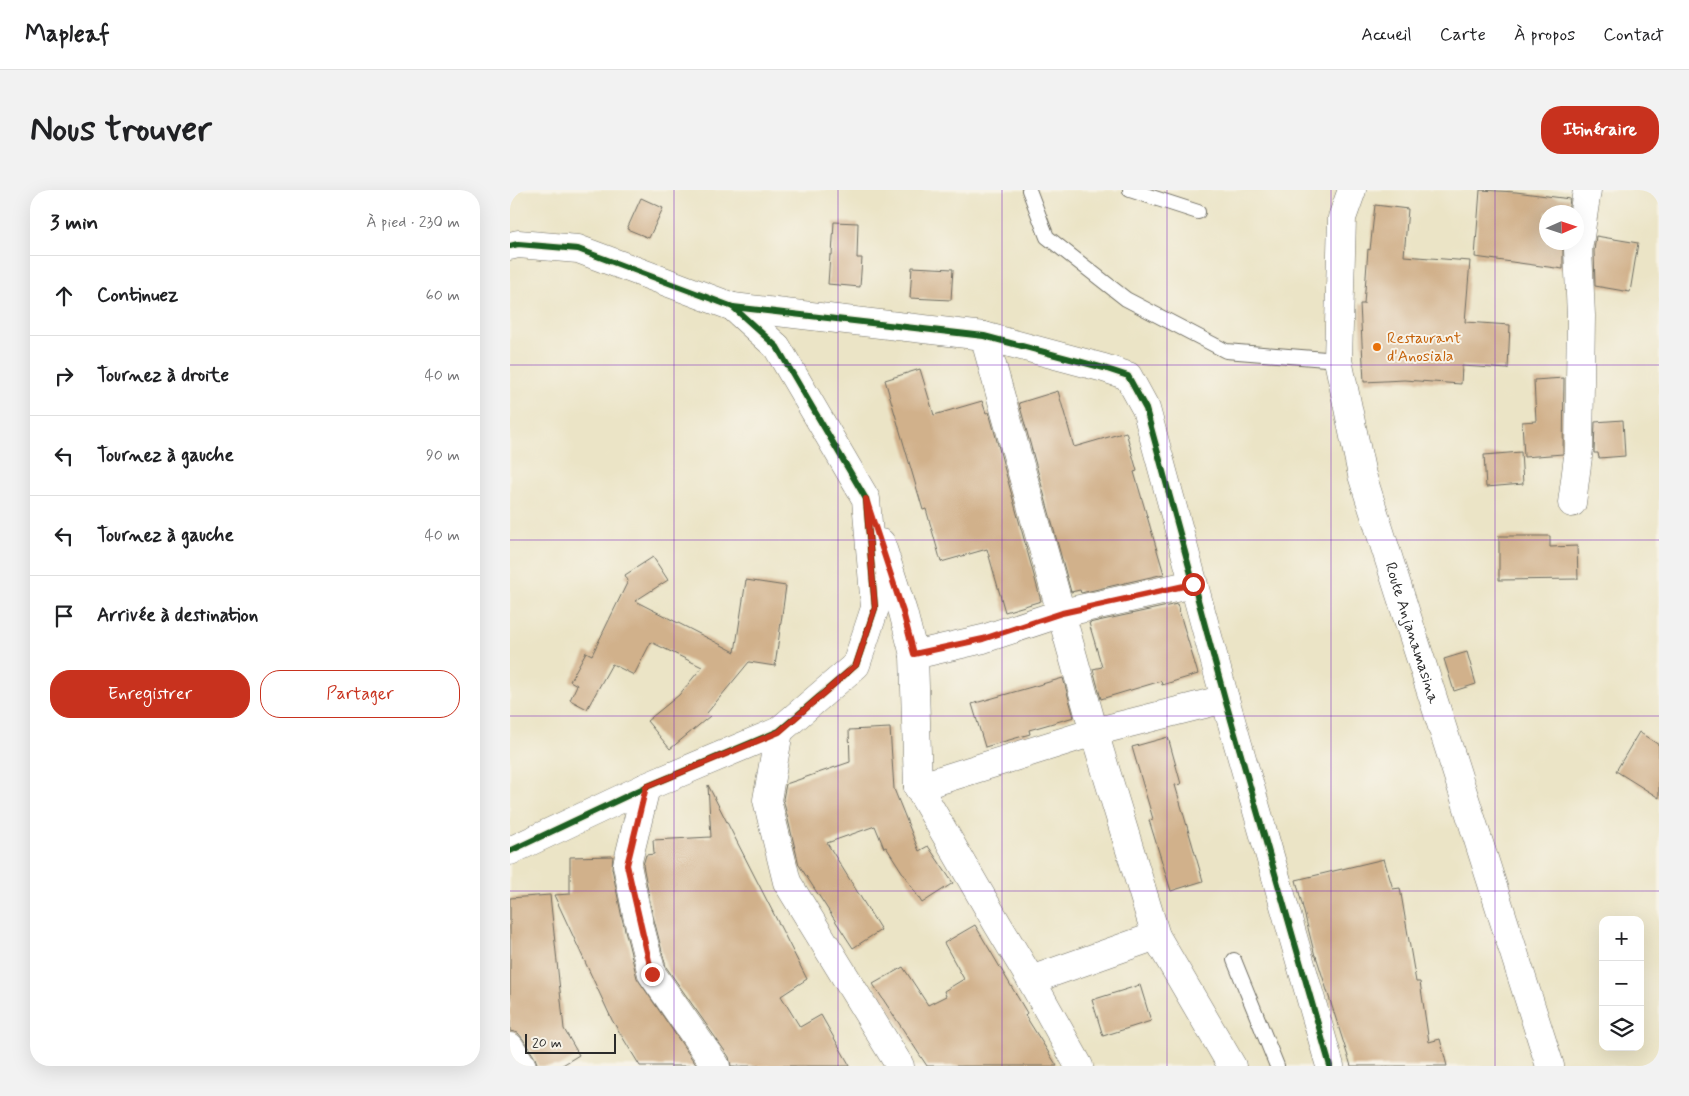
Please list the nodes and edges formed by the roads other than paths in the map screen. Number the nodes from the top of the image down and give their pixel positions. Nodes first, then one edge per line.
1 (1029, 190) edge
2 (1130, 190) edge
3 (1352, 190) edge
4 (1587, 190) edge
5 (1198, 212) dead end
6 (510, 246) edge
7 (733, 307) junction
8 (984, 336) junction
9 (1338, 360) junction
10 (866, 499) junction
11 (1572, 503) dead end
12 (1193, 584) junction
13 (1062, 613) junction
14 (914, 654) junction
15 (1225, 700) junction
16 (779, 732) junction
17 (1094, 732) junction
18 (646, 787) junction
19 (918, 787) junction
20 (510, 851) edge
21 (1156, 936) junction
22 (1234, 960) dead end
23 (1031, 980) junction
24 (510, 1047) edge
25 (522, 1066) edge
26 (716, 1066) edge
27 (900, 1066) edge
28 (1078, 1066) edge
29 (1232, 1066) edge
30 (1277, 1066) edge
31 (1330, 1066) edge
32 (1550, 1066) edge

1 - 9 lane
2 - 5 lane
3 - 9 street, Route Anjanamasina
4 - 11 street
6 - 7 street
7 - 8 street
7 - 10 street
8 - 12 street
8 - 13 street
9 - 32 street, Route Anjanamasina
10 - 14 street
10 - 16 street
12 - 13 street
12 - 15 street
13 - 14 street
13 - 17 street
14 - 19 street
15 - 17 street
15 - 31 street
16 - 18 street
16 - 27 street
17 - 19 street
17 - 21 street
18 - 20 street
18 - 26 street
19 - 23 street
21 - 23 street
21 - 29 street
22 - 30 lane
23 - 28 street
24 - 25 street

